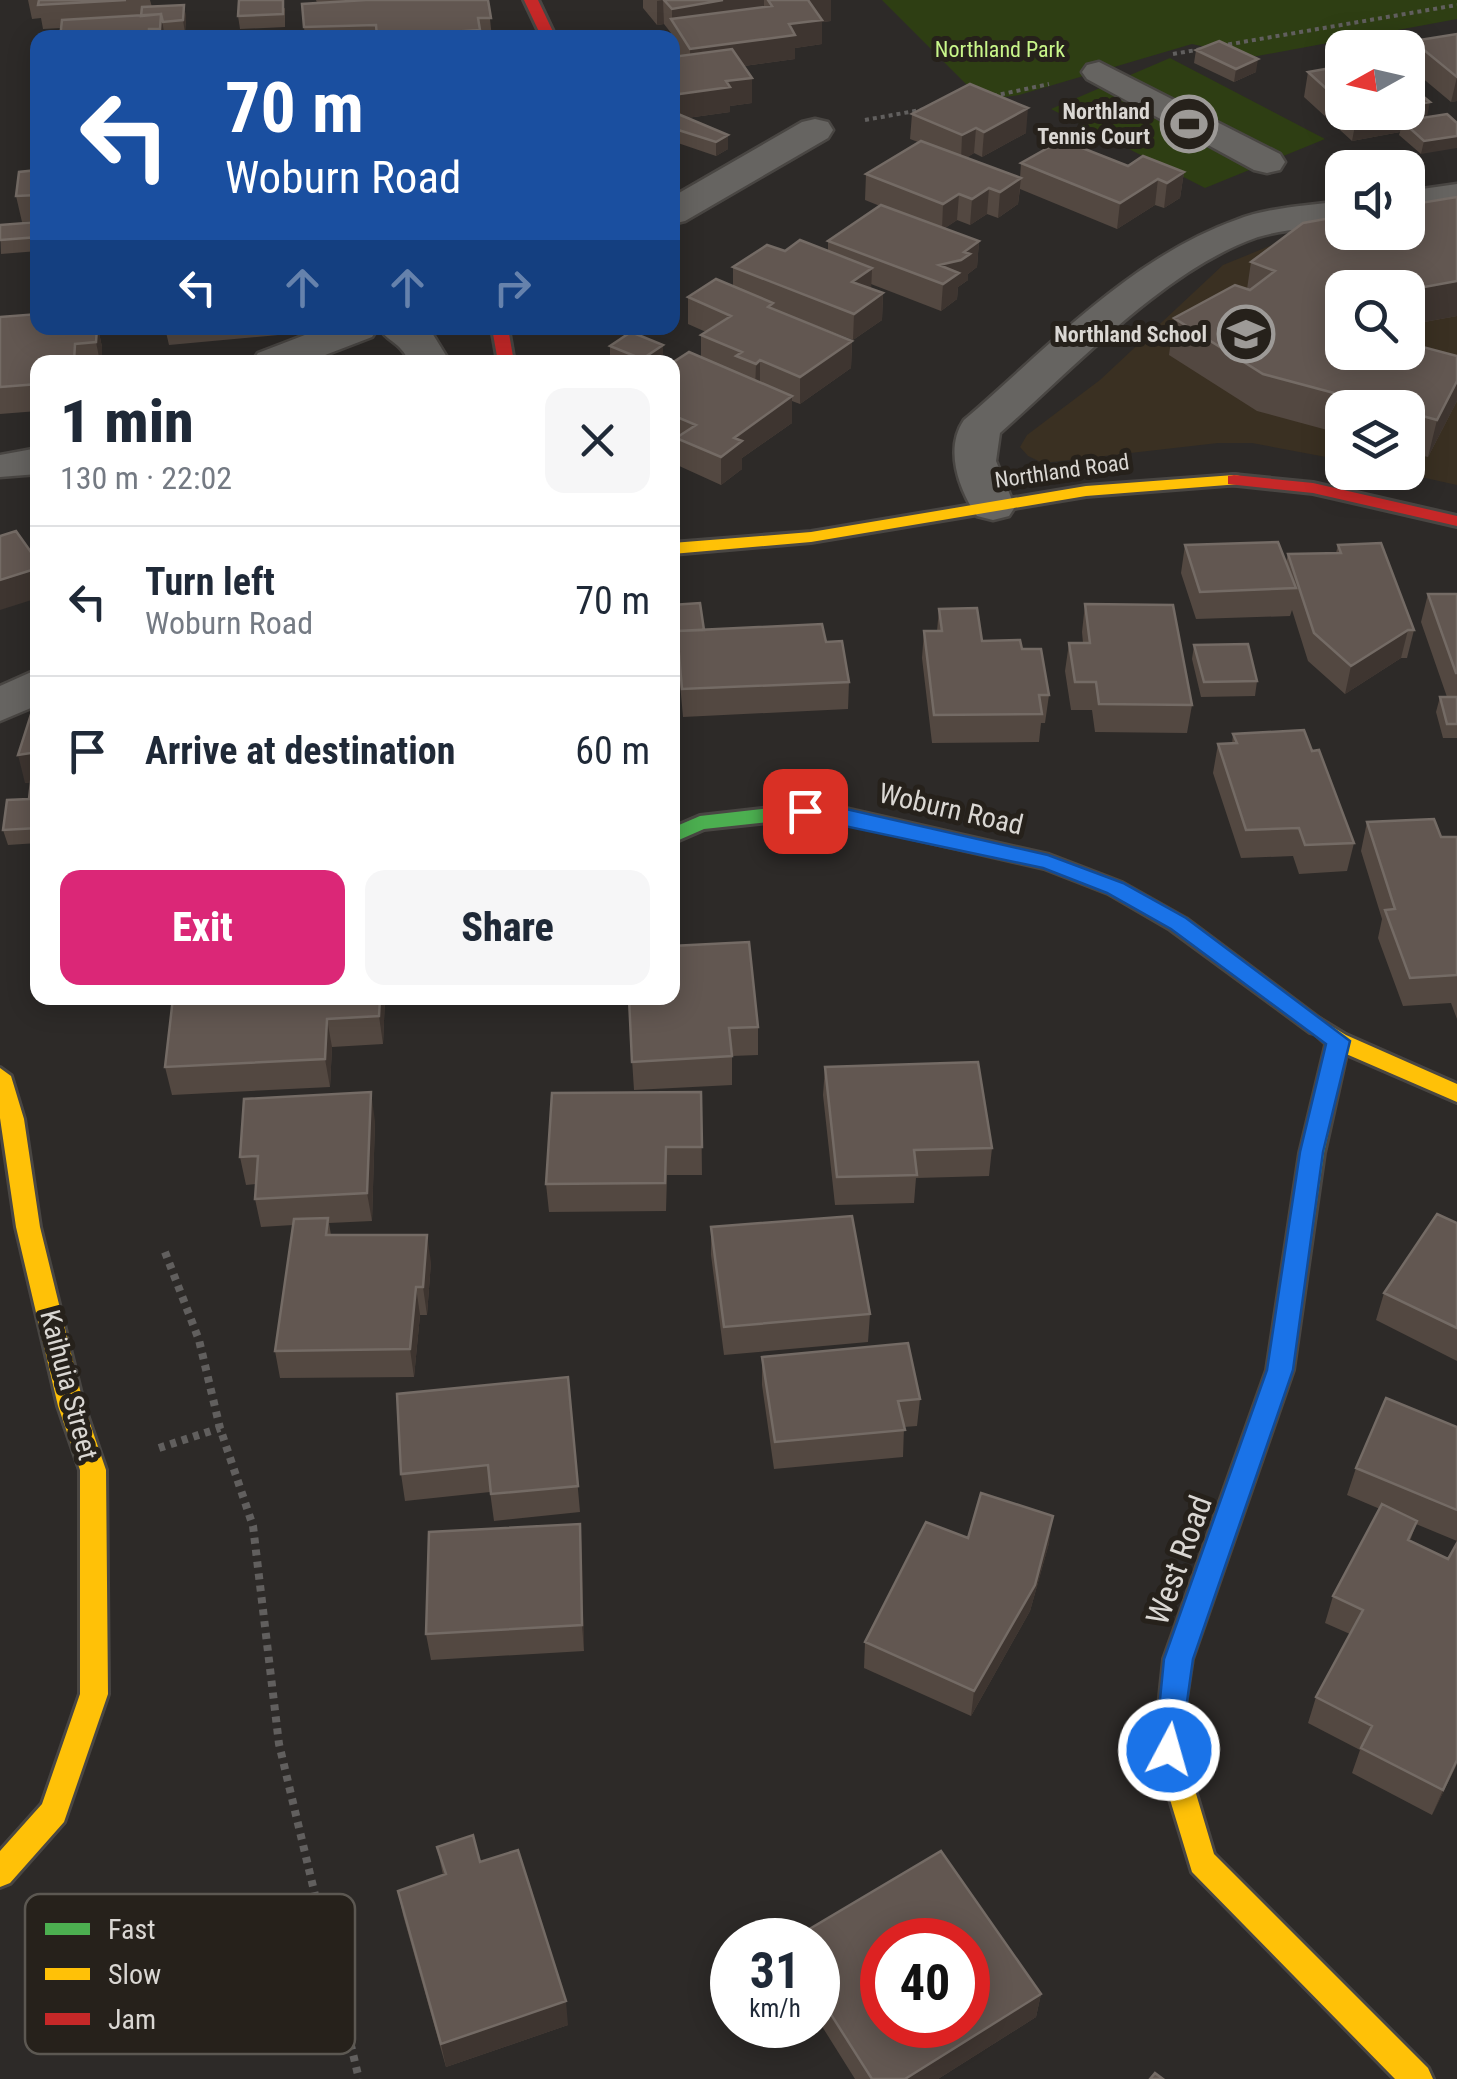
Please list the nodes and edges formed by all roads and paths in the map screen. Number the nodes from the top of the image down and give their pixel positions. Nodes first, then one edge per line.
1 (531, 0) edge
2 (544, 30) edge
3 (1099, 72) dead end
4 (815, 130) dead end
5 (1267, 162) dead end
6 (1457, 194) edge
7 (1425, 199) edge
8 (680, 208) edge
9 (1325, 215) edge
10 (340, 335) edge
11 (290, 355) edge
12 (993, 506) junction
13 (1457, 521) edge
14 (680, 548) edge
15 (30, 689) edge
16 (0, 706) edge
17 (680, 832) edge
18 (1338, 1041) junction
19 (0, 1076) edge
20 (1457, 1094) edge
21 (14, 1232) edge
22 (165, 1252) dead end
23 (0, 1873) edge
24 (314, 1894) edge
25 (352, 2054) edge
26 (358, 2079) edge
27 (1417, 2079) edge

1 - 2 street
3 - 5 street
4 - 8 street
6 - 7 street
9 - 12 street
10 - 11 street
12 - 13 street, Northland Road
12 - 14 street, Northland Road
15 - 16 street
17 - 18 street, Woburn Road
18 - 20 street, Woburn Road
18 - 27 street, West Road
19 - 21 street, Kaihuia Street
21 - 23 street, Kaihuia Street
22 - 24 path
25 - 26 path

